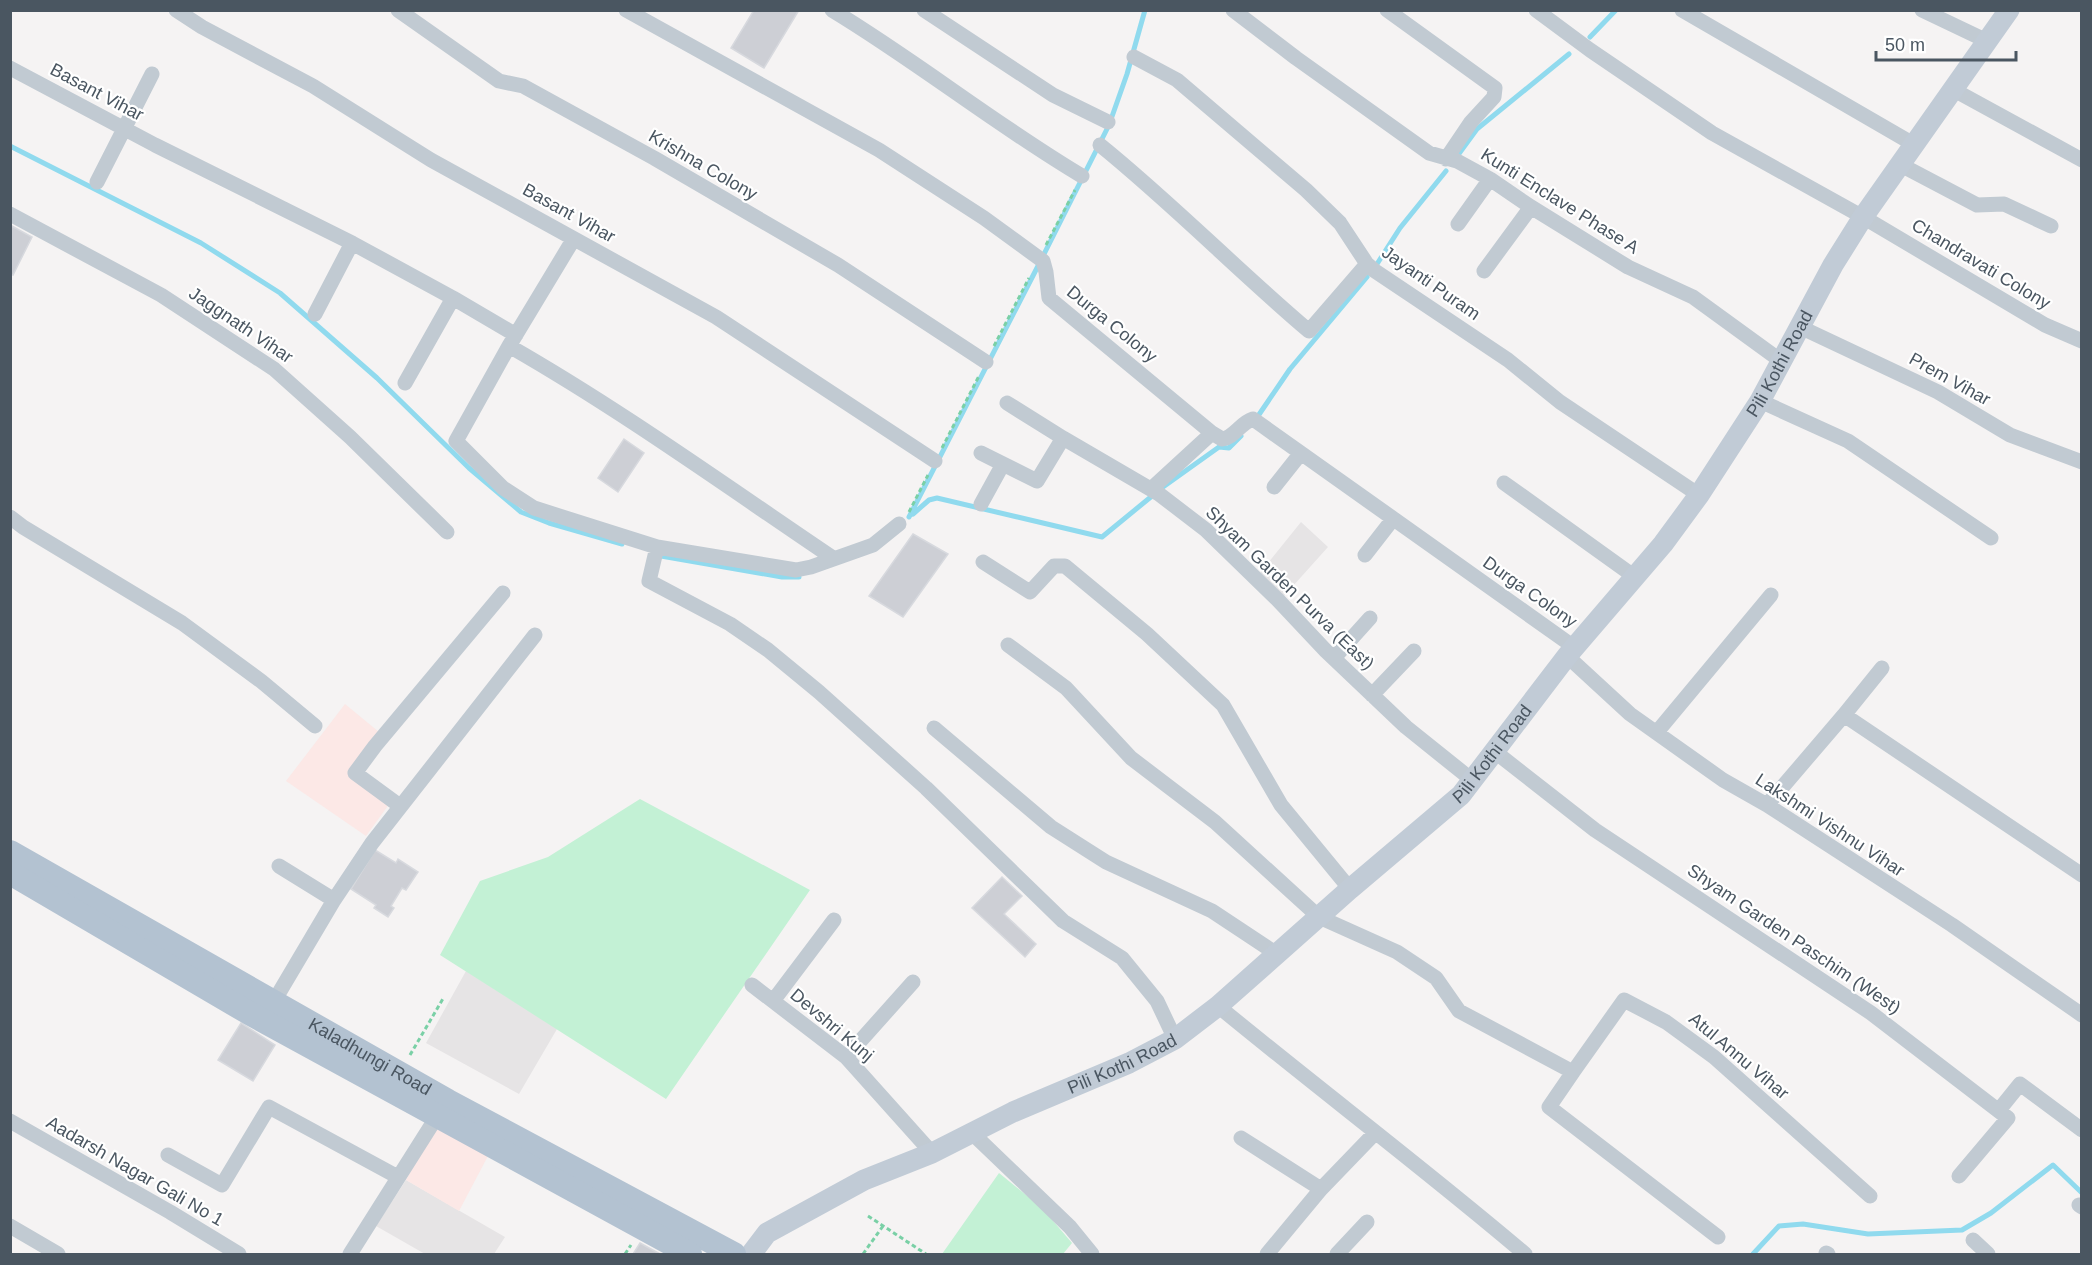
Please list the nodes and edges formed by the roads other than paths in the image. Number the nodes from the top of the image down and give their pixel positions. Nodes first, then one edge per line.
1 (176, 10) edge
2 (398, 10) edge
3 (626, 10) edge
4 (832, 10) edge
5 (924, 10) edge
6 (1233, 10) edge
7 (1387, 10) edge
8 (1536, 10) edge
9 (1682, 10) edge
10 (1922, 10) edge
11 (2009, 10) edge
12 (1987, 41) junction
13 (1134, 57) dead end
14 (10, 68) edge
15 (152, 74) dead end
16 (1954, 90) junction
17 (1108, 122) dead end
18 (126, 129) junction
19 (1100, 145) dead end
20 (1915, 145) junction
21 (1446, 159) junction
22 (2082, 160) edge
23 (1901, 165) junction
24 (1082, 176) road end
25 (1490, 179) junction
26 (97, 182) dead end
27 (1531, 207) junction
28 (10, 214) edge
29 (1863, 217) junction
30 (1458, 224) dead end
31 (2051, 226) dead end
32 (573, 240) junction
33 (352, 243) junction
34 (1367, 264) junction
35 (1484, 271) dead end
36 (453, 298) junction
37 (315, 314) dead end
38 (1800, 327) junction
39 (513, 340) junction
40 (2082, 341) edge
41 (1781, 361) junction
42 (986, 362) road end
43 (405, 383) dead end
44 (1760, 401) junction
45 (1007, 403) dead end
46 (1212, 433) junction
47 (1063, 438) junction
48 (981, 453) dead end
49 (1301, 453) junction
50 (935, 461) road end
51 (2082, 462) edge
52 (1003, 464) junction
53 (1504, 483) dead end
54 (1274, 487) dead end
55 (1151, 489) junction
56 (1699, 495) junction
57 (981, 504) dead end
58 (10, 517) edge
59 (1393, 519) junction
60 (899, 524) road end
61 (447, 532) dead end
62 (1990, 538) dead end
63 (657, 548) junction
64 (1365, 555) dead end
65 (833, 558) junction
66 (983, 562) dead end
67 (1635, 577) junction
68 (503, 593) dead end
69 (1771, 595) dead end
70 (1370, 618) dead end
71 (535, 634) dead end
72 (1008, 645) dead end
73 (1414, 651) dead end
74 (1570, 652) junction
75 (1334, 658) junction
76 (1882, 668) dead end
77 (1372, 695) junction
78 (1844, 715) junction
79 (315, 726) dead end
80 (934, 728) dead end
81 (1657, 732) junction
82 (1494, 751) junction
83 (1472, 780) junction
84 (1767, 805) junction
85 (400, 806) junction
86 (11, 859) edge
87 (279, 866) dead end
88 (2082, 875) edge
89 (1350, 889) junction
90 (334, 900) junction
91 (1319, 917) junction
92 (834, 920) dead end
93 (1277, 954) junction
94 (912, 982) dead end
95 (752, 985) dead end
96 (773, 1000) junction
97 (260, 1004) junction
98 (1218, 1006) junction
99 (2082, 1016) edge
100 (1175, 1039) junction
101 (846, 1057) junction
102 (1573, 1072) junction
103 (442, 1109) junction
104 (1998, 1110) junction
105 (10, 1121) edge
106 (2082, 1131) edge
107 (972, 1133) junction
108 (1375, 1133) junction
109 (1241, 1138) dead end
110 (932, 1153) junction
111 (168, 1155) dead end
112 (1959, 1176) dead end
113 (398, 1177) junction
114 (1322, 1189) junction
115 (1870, 1196) dead end
116 (1367, 1222) dead end
117 (10, 1226) edge
118 (1718, 1237) dead end
119 (1973, 1240) dead end
120 (58, 1254) edge
121 (239, 1254) edge
122 (350, 1254) edge
123 (690, 1254) edge
124 (734, 1254) edge
125 (750, 1254) edge
126 (1092, 1254) edge
127 (1267, 1254) edge
128 (1336, 1254) edge
129 (1525, 1254) edge
130 (1988, 1254) edge

1 - 32 street, Basant Vihar
2 - 42 street, Krishna Colony
3 - 46 street, Durga Colony
4 - 24 street
5 - 17 street
6 - 21 street, Kunti Enclave Phase A
7 - 21 street
8 - 29 street, Chandravati Colony
9 - 20 street
10 - 12 street
11 - 12 street, Pili Kothi Road
12 - 16 street, Pili Kothi Road
13 - 34 street, Jayanti Puram
14 - 18 street, Basant Vihar
15 - 18 street
16 - 20 street, Pili Kothi Road
16 - 22 street
18 - 26 street
18 - 33 street, Basant Vihar
19 - 34 street
20 - 23 street, Pili Kothi Road
21 - 25 street, Kunti Enclave Phase A
23 - 29 street, Pili Kothi Road
23 - 31 street
25 - 27 street, Kunti Enclave Phase A
25 - 30 street
27 - 35 street
27 - 41 street, Kunti Enclave Phase A
28 - 61 street, Jaggnath Vihar
29 - 38 street, Pili Kothi Road
29 - 40 street, Chandravati Colony
32 - 39 street
32 - 50 street, Basant Vihar
33 - 36 street, Basant Vihar
33 - 37 street
34 - 56 street, Jayanti Puram
36 - 39 street, Basant Vihar
36 - 43 street
38 - 41 street, Pili Kothi Road
38 - 51 street, Prem Vihar
39 - 63 street
39 - 65 street, Basant Vihar
41 - 44 street, Pili Kothi Road
44 - 56 street, Pili Kothi Road
44 - 62 street
45 - 47 street, Shyam Garden Purva (East)
46 - 49 street, Durga Colony
46 - 55 street
47 - 52 street
47 - 55 street, Shyam Garden Purva (East)
48 - 52 street
49 - 54 street
49 - 59 street, Durga Colony
52 - 57 street
53 - 67 street
55 - 75 street, Shyam Garden Purva (East)
56 - 67 street, Pili Kothi Road
58 - 79 street
59 - 64 street
59 - 74 street, Durga Colony
60 - 65 street
63 - 65 street
63 - 100 street
66 - 89 street
67 - 74 street, Pili Kothi Road
68 - 85 street
69 - 81 street
70 - 75 street
71 - 85 street
72 - 91 street
73 - 77 street
74 - 81 street, Lakshmi Vishnu Vihar
74 - 82 street, Pili Kothi Road
75 - 77 street, Shyam Garden Purva (East)
76 - 78 street
77 - 83 street, Shyam Garden Purva (East)
78 - 84 street
78 - 88 street
80 - 93 street
81 - 84 street, Lakshmi Vishnu Vihar
82 - 83 street, Pili Kothi Road
82 - 104 street, Shyam Garden Paschim (West)
83 - 89 street, Pili Kothi Road
84 - 99 street, Lakshmi Vishnu Vihar
85 - 90 street
86 - 97 main road, Kaladhungi Road
87 - 90 street
89 - 91 street, Pili Kothi Road
90 - 97 street
91 - 93 street, Pili Kothi Road
91 - 102 street
92 - 96 street
93 - 98 street, Pili Kothi Road
94 - 101 street
95 - 96 street, Devshri Kunj
96 - 101 street, Devshri Kunj
97 - 103 main road, Kaladhungi Road
97 - 103 main road, Kaladhungi Road
98 - 100 street, Pili Kothi Road
98 - 108 street
100 - 107 street, Pili Kothi Road
101 - 110 street, Devshri Kunj
102 - 115 street, Atul Annu Vihar
102 - 118 street
103 - 113 street
103 - 123 main road, Kaladhungi Road
103 - 124 main road, Kaladhungi Road
104 - 106 street
104 - 112 street
105 - 121 street, Aadarsh Nagar Gali No 1
107 - 110 street, Pili Kothi Road
107 - 126 street
108 - 114 street
108 - 129 street
109 - 114 street
110 - 125 street, Pili Kothi Road
111 - 113 street
113 - 122 street
114 - 127 street
116 - 128 street
117 - 120 street
119 - 130 street

